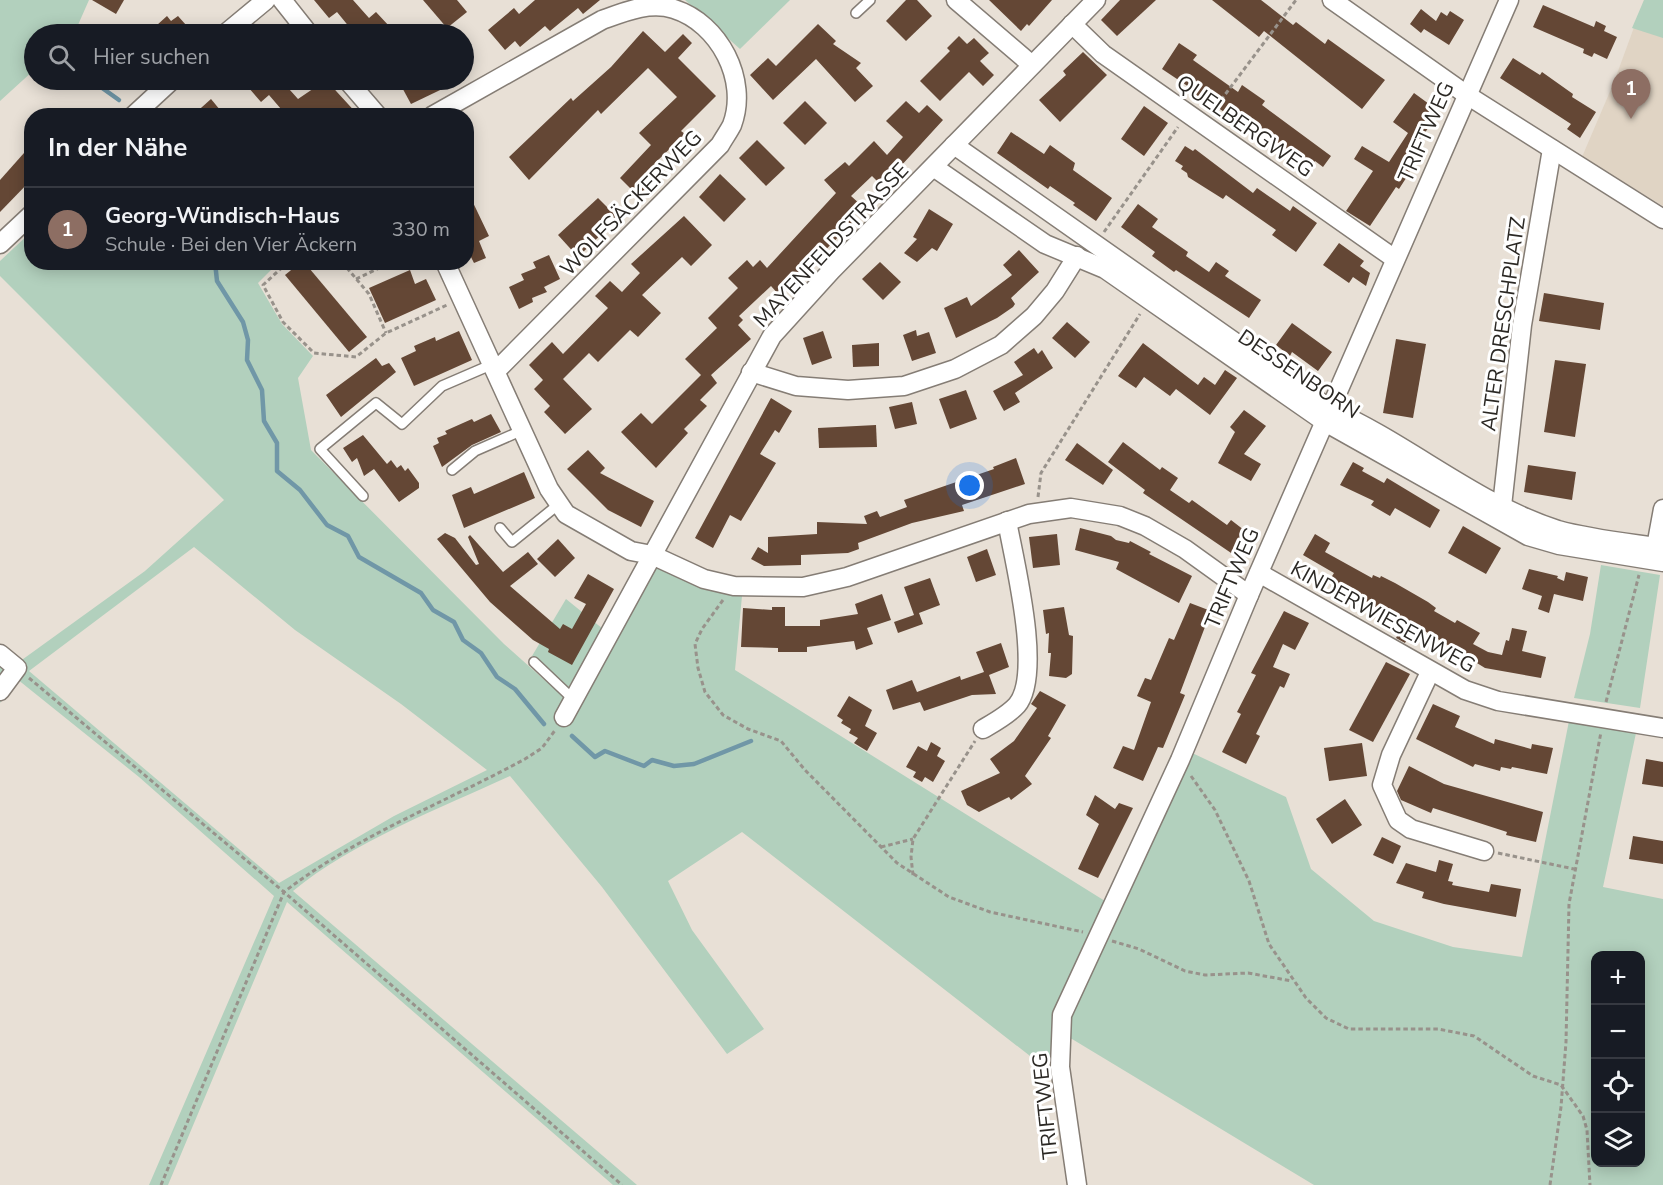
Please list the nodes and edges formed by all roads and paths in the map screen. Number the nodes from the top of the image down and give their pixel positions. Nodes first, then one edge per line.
1 (266, 0) edge
2 (282, 0) edge
3 (870, 0) edge
4 (956, 0) edge
5 (1096, 0) edge
6 (1296, 0) edge
7 (1332, 0) edge
8 (1509, 0) edge
9 (669, 4) edge
10 (856, 13) dead end
11 (237, 24) edge
12 (301, 24) edge
13 (1072, 24) junction
14 (1032, 65) junction
15 (161, 90) edge
16 (356, 90) edge
17 (1467, 95) junction
18 (142, 108) edge
19 (371, 108) edge
20 (446, 108) edge
21 (1188, 113) junction
22 (1203, 124) junction
23 (954, 145) junction
24 (1552, 149) junction
25 (935, 168) junction
26 (1663, 219) edge
27 (24, 222) edge
28 (0, 244) edge
29 (1095, 244) junction
30 (1077, 256) junction
31 (1395, 260) junction
32 (279, 270) edge
33 (349, 270) edge
34 (375, 270) edge
35 (449, 270) edge
36 (356, 279) junction
37 (462, 298) junction
38 (1152, 302) junction
39 (386, 333) junction
40 (494, 368) junction
41 (751, 372) junction
42 (1328, 416) junction
43 (523, 430) junction
44 (452, 470) dead end
45 (363, 496) dead end
46 (559, 504) junction
47 (1502, 506) junction
48 (1663, 509) edge
49 (1041, 511) junction
50 (1007, 521) junction
51 (500, 528) dead end
52 (1656, 553) edge
53 (652, 555) junction
54 (1259, 573) junction
55 (734, 586) junction
56 (1249, 595) junction
57 (0, 654) edge
58 (534, 662) dead end
59 (17, 668) junction
60 (1430, 672) junction
61 (0, 691) edge
62 (574, 700) junction
63 (564, 717) joint
64 (1603, 718) junction
65 (1663, 728) edge
66 (983, 729) joint
67 (1180, 760) junction
68 (913, 839) junction
69 (881, 847) junction
70 (1484, 851) joint
71 (1574, 869) junction
72 (913, 875) junction
73 (284, 892) junction
74 (1099, 937) junction
75 (1292, 981) junction
76 (1561, 1085) junction
77 (161, 1185) edge
78 (622, 1185) edge
79 (1077, 1185) edge
80 (1550, 1185) edge
81 (1590, 1185) edge

1 - 11 street
2 - 12 street
3 - 10 lane
4 - 14 street
5 - 13 street, MAYENFELDSTRASSE
6 - 22 path
7 - 17 street
8 - 17 street, TRIFTWEG
9 - 20 street, WOLFSÄCKERWEG
9 - 40 street, WOLFSÄCKERWEG
13 - 14 street, MAYENFELDSTRASSE
13 - 21 street, QUELBERGWEG
14 - 23 street, MAYENFELDSTRASSE
15 - 18 street
16 - 19 street
17 - 24 street
17 - 31 street, TRIFTWEG
21 - 22 street, QUELBERGWEG
21 - 29 path
22 - 31 street, QUELBERGWEG
23 - 25 street, MAYENFELDSTRASSE
23 - 29 street, DESSENBORN
24 - 26 street
24 - 47 street, ALTER DRESCHPLATZ
25 - 30 street, DESSENBORN
25 - 41 street, MAYENFELDSTRASSE
27 - 28 street
29 - 42 street, DESSENBORN
30 - 38 street, DESSENBORN
30 - 41 street
31 - 42 street, TRIFTWEG
32 - 39 path
33 - 36 path
34 - 36 path
35 - 37 street
36 - 39 path
37 - 39 path
37 - 40 street
38 - 42 street, DESSENBORN
38 - 49 path
40 - 43 street
40 - 45 lane
41 - 53 street, MAYENFELDSTRASSE
42 - 47 street, DESSENBORN
42 - 52 street, DESSENBORN
42 - 54 street, TRIFTWEG
43 - 44 lane
43 - 46 street
46 - 51 lane
46 - 53 street
47 - 52 street, DESSENBORN
48 - 52 street
49 - 50 street
49 - 56 street
50 - 55 street
50 - 66 street
52 - 64 path
53 - 55 street
53 - 62 street, MAYENFELDSTRASSE
54 - 56 street, TRIFTWEG
54 - 60 street, KINDERWIESENWEG
55 - 69 path
56 - 67 street, TRIFTWEG
57 - 59 street
58 - 62 lane
59 - 61 street
59 - 73 path
60 - 64 street, KINDERWIESENWEG
60 - 70 street
62 - 63 street, MAYENFELDSTRASSE
63 - 73 path
64 - 65 street, KINDERWIESENWEG
64 - 71 path
66 - 68 path
67 - 74 street, TRIFTWEG
67 - 75 path
68 - 69 path
68 - 72 path
69 - 72 path
70 - 71 path
71 - 76 path
72 - 74 path
73 - 77 path
73 - 78 path
74 - 75 path
74 - 79 street, TRIFTWEG
75 - 76 path
76 - 80 path
76 - 81 path

